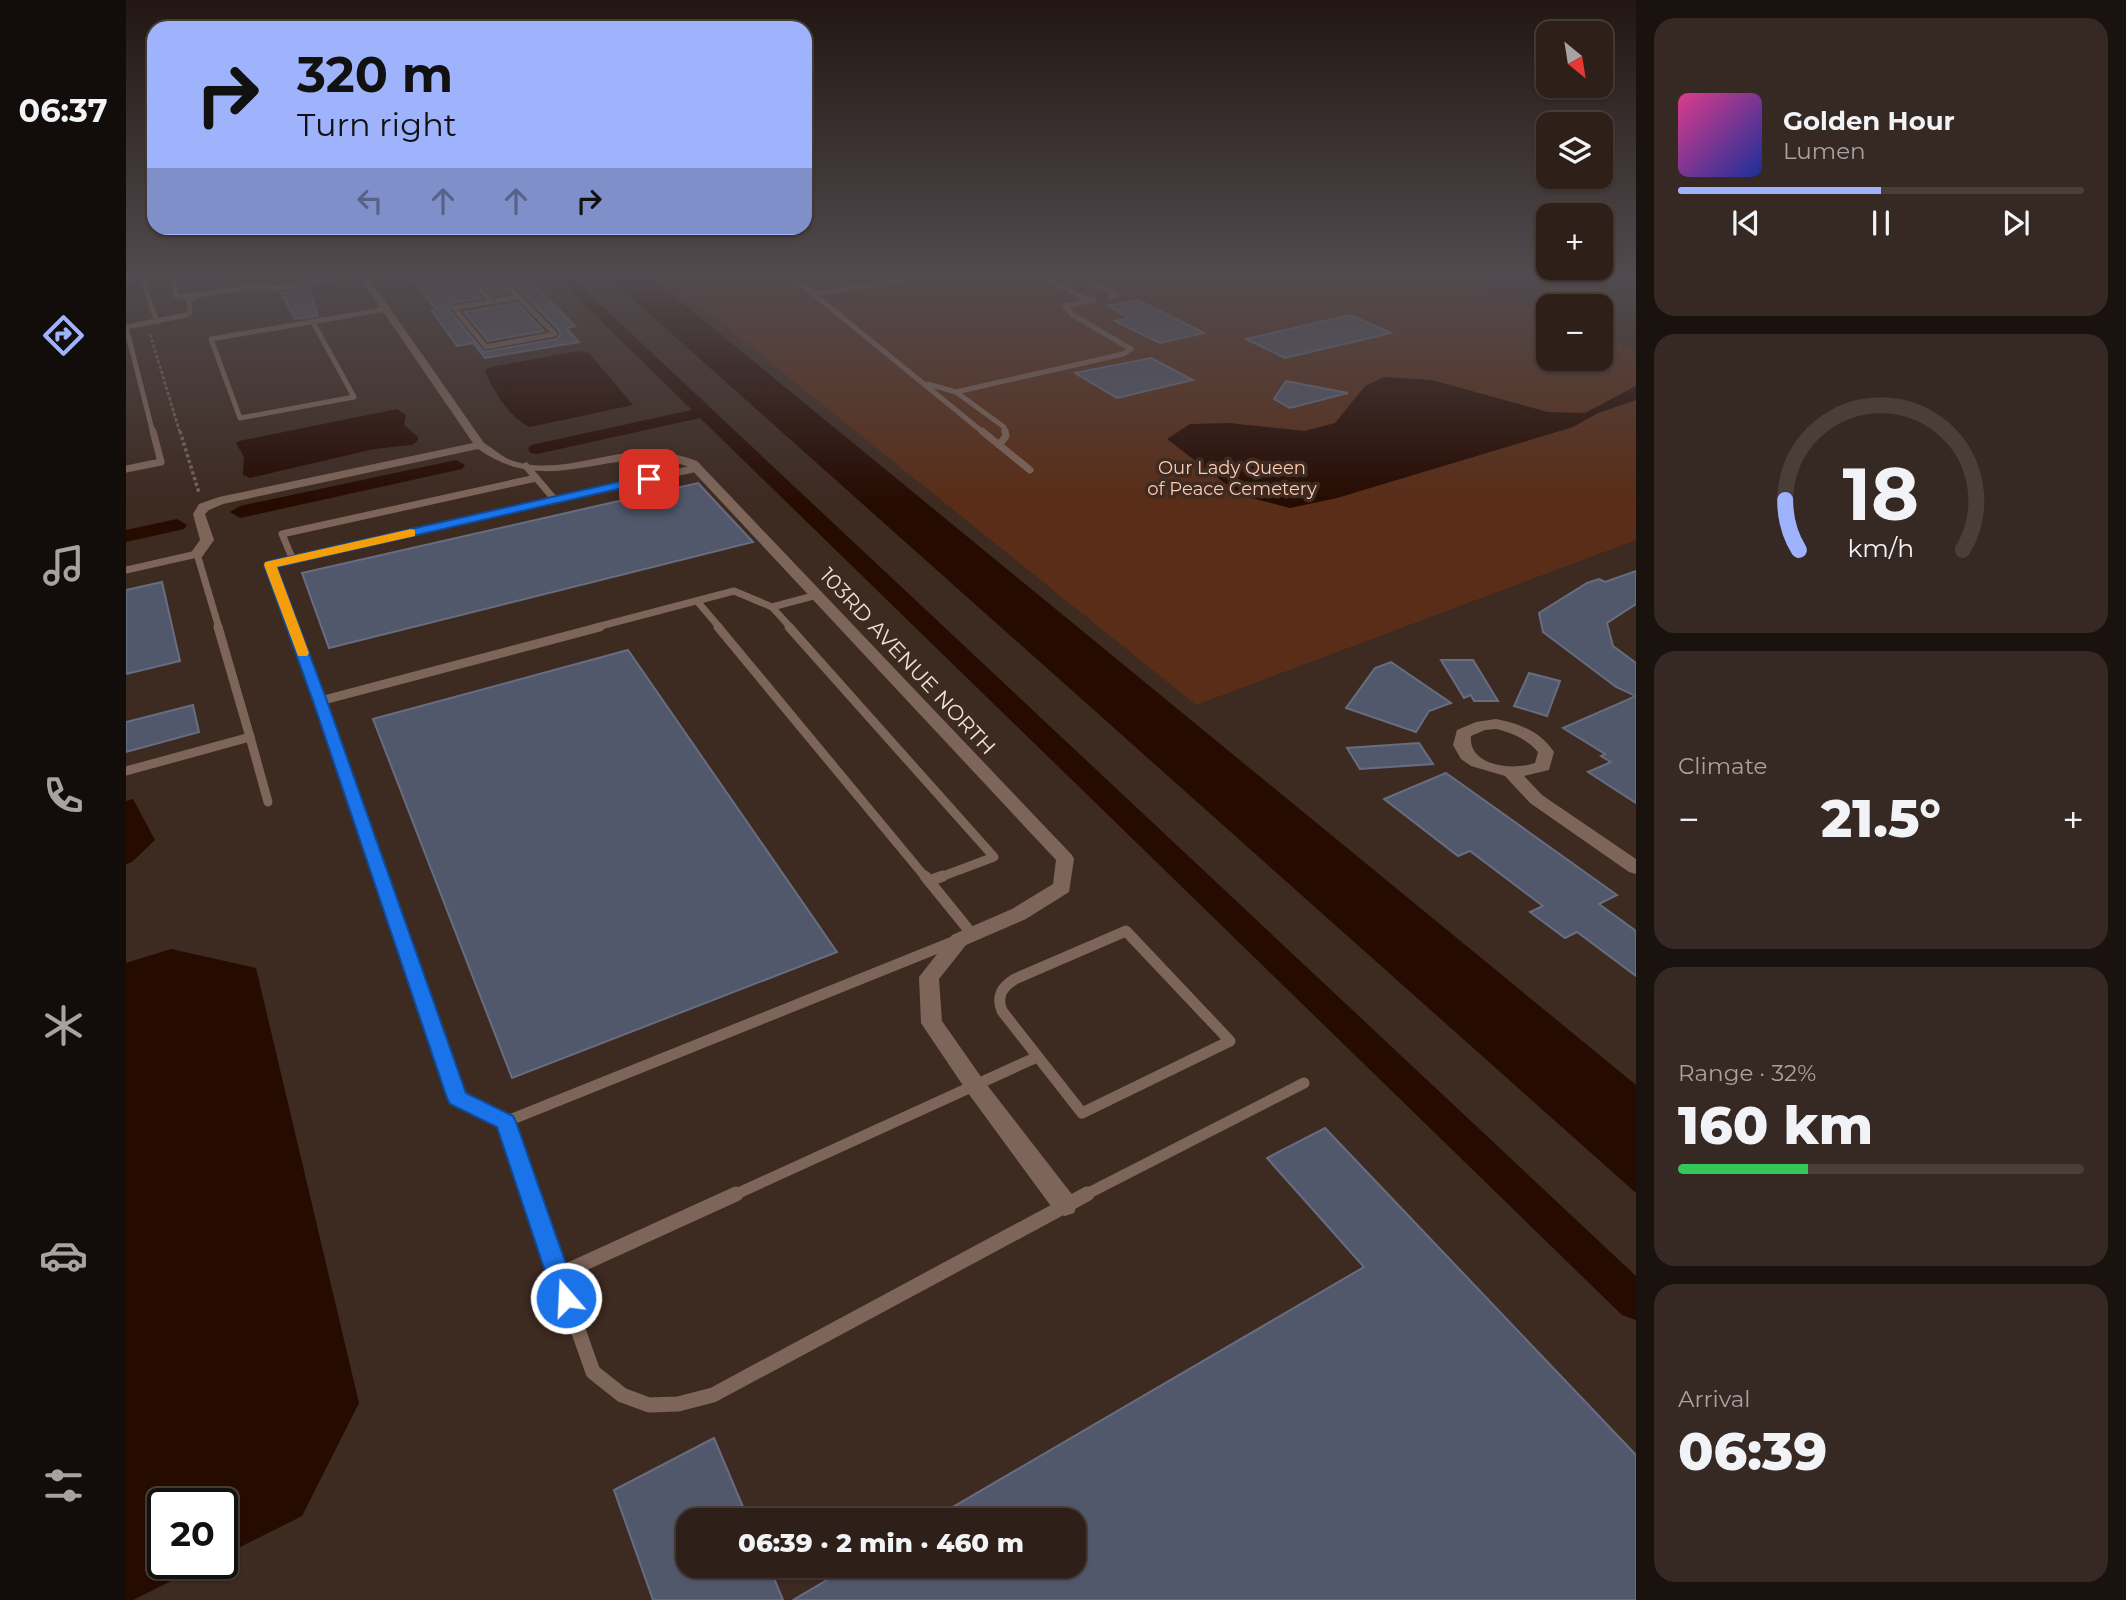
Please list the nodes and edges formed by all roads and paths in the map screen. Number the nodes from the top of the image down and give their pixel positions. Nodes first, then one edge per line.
1 (133, 353) edge
2 (156, 353) edge
3 (216, 353) edge
4 (330, 353) edge
5 (417, 353) edge
6 (886, 353) edge
7 (1125, 353) edge
8 (924, 383) junction
9 (956, 392) junction
10 (480, 445) junction
11 (999, 445) junction
12 (697, 468) junction
13 (126, 469) edge
14 (1030, 470) dead end
15 (531, 472) junction
16 (555, 500) junction
17 (204, 507) junction
18 (197, 554) junction
19 (293, 560) junction
20 (126, 570) edge
21 (817, 594) junction
22 (697, 601) junction
23 (772, 607) junction
24 (320, 701) junction
25 (250, 737) junction
26 (126, 771) edge
27 (1511, 773) junction
28 (268, 802) dead end
29 (1636, 868) edge
30 (929, 881) junction
31 (966, 937) junction
32 (1037, 1057) junction
33 (1304, 1083) dead end
34 (975, 1087) junction
35 (505, 1122) junction
36 (1065, 1205) junction
37 (558, 1275) junction

1 - 13 lane
2 - 17 path
3 - 4 lane
5 - 10 street, 103RD AVENUE NORTH
6 - 8 lane
7 - 9 lane
8 - 9 lane
8 - 11 lane
9 - 11 lane
10 - 15 street, 103RD AVENUE NORTH
10 - 17 street
11 - 14 lane
12 - 15 street, 103RD AVENUE NORTH
12 - 16 lane
12 - 21 street, 103RD AVENUE NORTH
15 - 16 lane
15 - 19 lane
16 - 19 lane
17 - 18 street
18 - 20 lane
18 - 25 lane
19 - 24 lane
21 - 23 lane
21 - 31 street, 103RD AVENUE NORTH
22 - 23 lane
22 - 24 lane
22 - 30 lane
23 - 30 lane
24 - 35 lane
25 - 26 lane
25 - 28 lane
27 - 27 street
27 - 29 street
30 - 31 lane
31 - 34 street, 103RD AVENUE NORTH
31 - 35 lane
32 - 32 lane
32 - 34 lane
33 - 36 lane
34 - 36 street, 103RD AVENUE NORTH
34 - 37 lane
35 - 37 lane
36 - 37 lane

